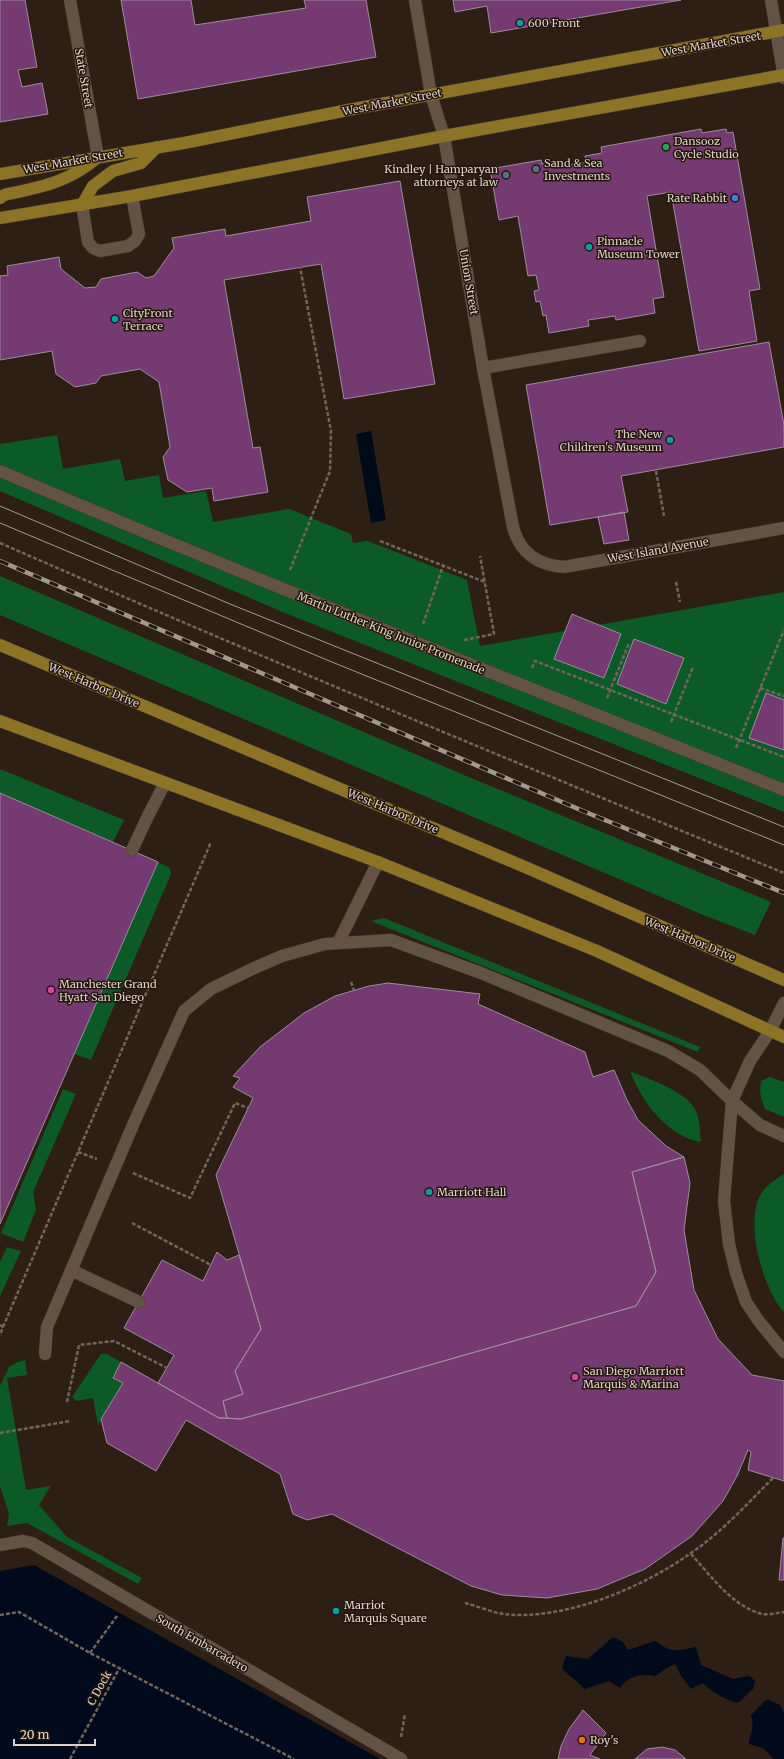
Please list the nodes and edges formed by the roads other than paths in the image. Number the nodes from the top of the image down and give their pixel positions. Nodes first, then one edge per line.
1 (70, 0) edge
2 (415, 0) edge
3 (771, 0) edge
4 (780, 31) edge
5 (784, 76) edge
6 (431, 95) junction
7 (444, 136) junction
8 (157, 147) junction
9 (98, 157) junction
10 (0, 174) edge
11 (132, 196) junction
12 (0, 198) edge
13 (82, 205) junction
14 (0, 218) edge
15 (640, 341) dead end
16 (483, 368) junction
17 (0, 471) edge
18 (784, 528) edge
19 (534, 557) joint
20 (0, 645) edge
21 (0, 721) edge
22 (165, 783) junction
23 (784, 790) edge
24 (132, 850) dead end
25 (378, 862) junction
26 (338, 943) junction
27 (784, 980) edge
28 (784, 1003) edge
29 (770, 1031) junction
30 (784, 1036) edge
31 (732, 1101) junction
32 (784, 1136) edge
33 (72, 1270) junction
34 (139, 1302) dead end
35 (784, 1352) edge
36 (45, 1354) dead end
37 (0, 1545) edge
38 (401, 1759) edge

1 - 9 street, State Street
2 - 6 street, Union Street
3 - 4 street
4 - 5 street
4 - 6 main road, West Market Street
5 - 7 main road
6 - 7 street, Union Street
6 - 8 main road, West Market Street
7 - 11 main road
7 - 16 street, Union Street
8 - 9 main road, West Market Street
8 - 13 main road
9 - 10 main road, West Market Street
9 - 12 main road
11 - 13 main road
11 - 13 street
13 - 14 main road
15 - 16 street
16 - 19 street, Union Street
17 - 23 street, Martin Luther King Junior Promenade
18 - 19 street, West Island Avenue
20 - 27 main road, West Harbor Drive
21 - 22 main road
22 - 24 street
22 - 25 main road
25 - 26 street
25 - 29 main road
26 - 31 street
26 - 33 street
28 - 29 street
29 - 30 main road
29 - 31 street
31 - 32 street
31 - 35 street
33 - 34 street
33 - 36 street
37 - 38 street, South Embarcadero

